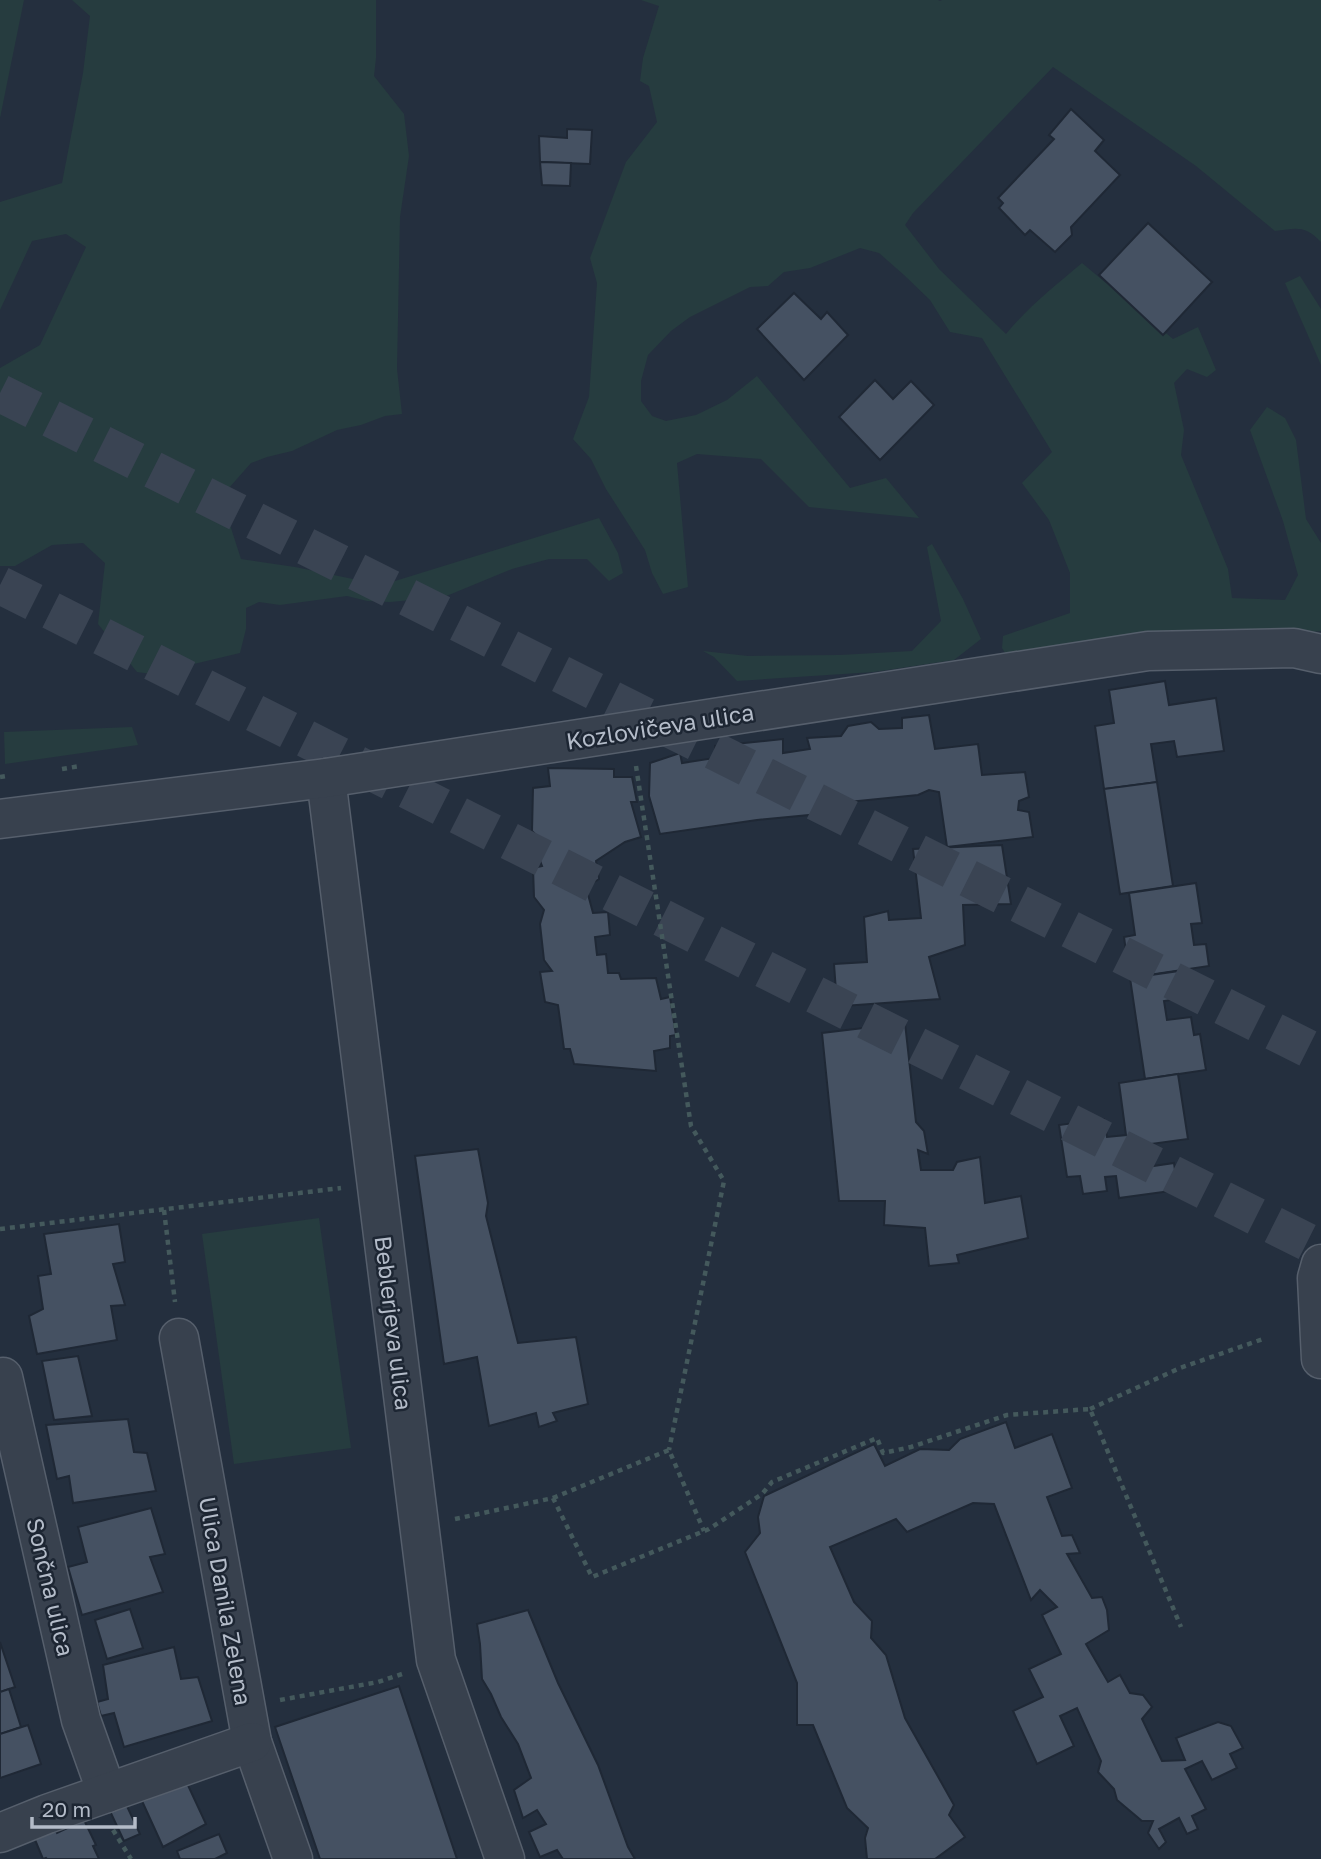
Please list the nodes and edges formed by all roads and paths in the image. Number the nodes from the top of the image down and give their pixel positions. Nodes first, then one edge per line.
1 (1321, 654) edge
2 (630, 731) junction
3 (80, 766) dead end
4 (62, 769) dead end
5 (326, 778) junction
6 (0, 819) edge
7 (376, 1184) junction
8 (164, 1210) junction
9 (0, 1229) edge
10 (1321, 1264) edge
11 (178, 1338) joint
12 (1263, 1339) dead end
13 (1321, 1359) edge
14 (3, 1377) dead end
15 (1090, 1409) junction
16 (669, 1450) junction
17 (553, 1498) junction
18 (419, 1526) junction
19 (704, 1531) junction
20 (1181, 1627) dead end
21 (378, 1682) dead end
22 (272, 1701) dead end
23 (252, 1742) junction
24 (107, 1793) junction
25 (0, 1833) edge
26 (293, 1859) edge
27 (505, 1859) edge

1 - 2 street, Kozlovičeva ulica
2 - 5 street, Kozlovičeva ulica
2 - 16 path
3 - 4 path
5 - 6 street, Kozlovičeva ulica
5 - 7 street, Beblerjeva ulica
7 - 8 path
7 - 18 street, Beblerjeva ulica
8 - 9 path
8 - 11 path
10 - 13 street
11 - 23 street, Ulica Danila Zelena
12 - 15 path
14 - 24 street, Sončna ulica
15 - 19 path
15 - 20 path
16 - 17 path
16 - 19 path
17 - 18 path
17 - 19 path
18 - 27 street, Beblerjeva ulica
21 - 22 path
23 - 24 street
23 - 26 street, Ulica Danila Zelena
24 - 25 street

